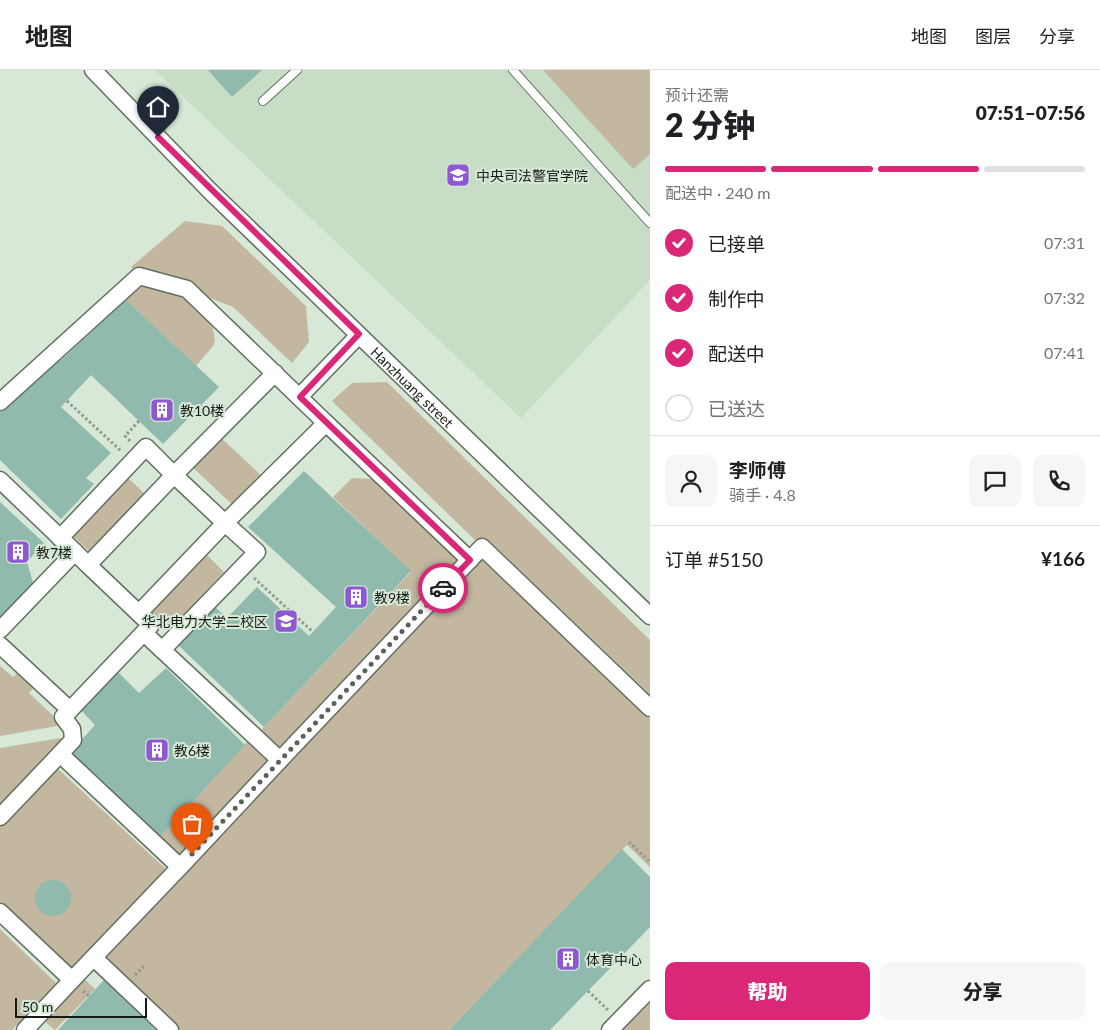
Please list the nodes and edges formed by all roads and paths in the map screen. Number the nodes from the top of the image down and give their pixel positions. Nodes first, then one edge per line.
1 (93, 70) edge
2 (297, 70) edge
3 (513, 70) edge
4 (262, 101) dead end
5 (650, 223) edge
6 (359, 334) junction
7 (275, 373) junction
8 (300, 397) junction
9 (67, 401) dead end
10 (0, 402) edge
11 (326, 423) junction
12 (132, 462) junction
13 (174, 475) junction
14 (0, 480) edge
15 (225, 523) junction
16 (60, 538) junction
17 (75, 552) junction
18 (470, 560) junction
19 (88, 565) junction
20 (242, 567) junction
21 (139, 613) junction
22 (650, 616) edge
23 (0, 630) edge
24 (313, 632) dead end
25 (144, 633) junction
26 (0, 645) edge
27 (162, 650) junction
28 (650, 708) edge
29 (70, 710) junction
30 (60, 754) junction
31 (280, 760) junction
32 (0, 816) edge
33 (629, 842) dead end
34 (650, 862) edge
35 (180, 867) junction
36 (0, 912) edge
37 (94, 958) junction
38 (72, 980) junction
39 (650, 989) edge
40 (588, 991) dead end
41 (615, 1025) edge
42 (27, 1029) edge
43 (170, 1030) edge

1 - 6 street, Hanzhuang street
2 - 4 lane
3 - 5 lane
6 - 8 street
6 - 22 street, Hanzhuang street
7 - 8 street
7 - 10 street
7 - 13 street
8 - 11 street
9 - 12 path
11 - 15 street
11 - 18 street
12 - 13 street
12 - 16 street
13 - 15 street
13 - 19 street
14 - 16 street
15 - 20 street
15 - 21 street
16 - 17 street
17 - 19 street
17 - 23 street
18 - 28 street
18 - 31 street
19 - 21 street
20 - 24 path
20 - 27 street
21 - 25 street
25 - 27 street
25 - 29 street
26 - 29 street
27 - 31 street
29 - 30 street
30 - 32 street
30 - 35 street
31 - 35 street
33 - 34 path
35 - 37 street
36 - 38 street
37 - 38 street
37 - 43 street
38 - 42 street
39 - 41 street
40 - 41 path

